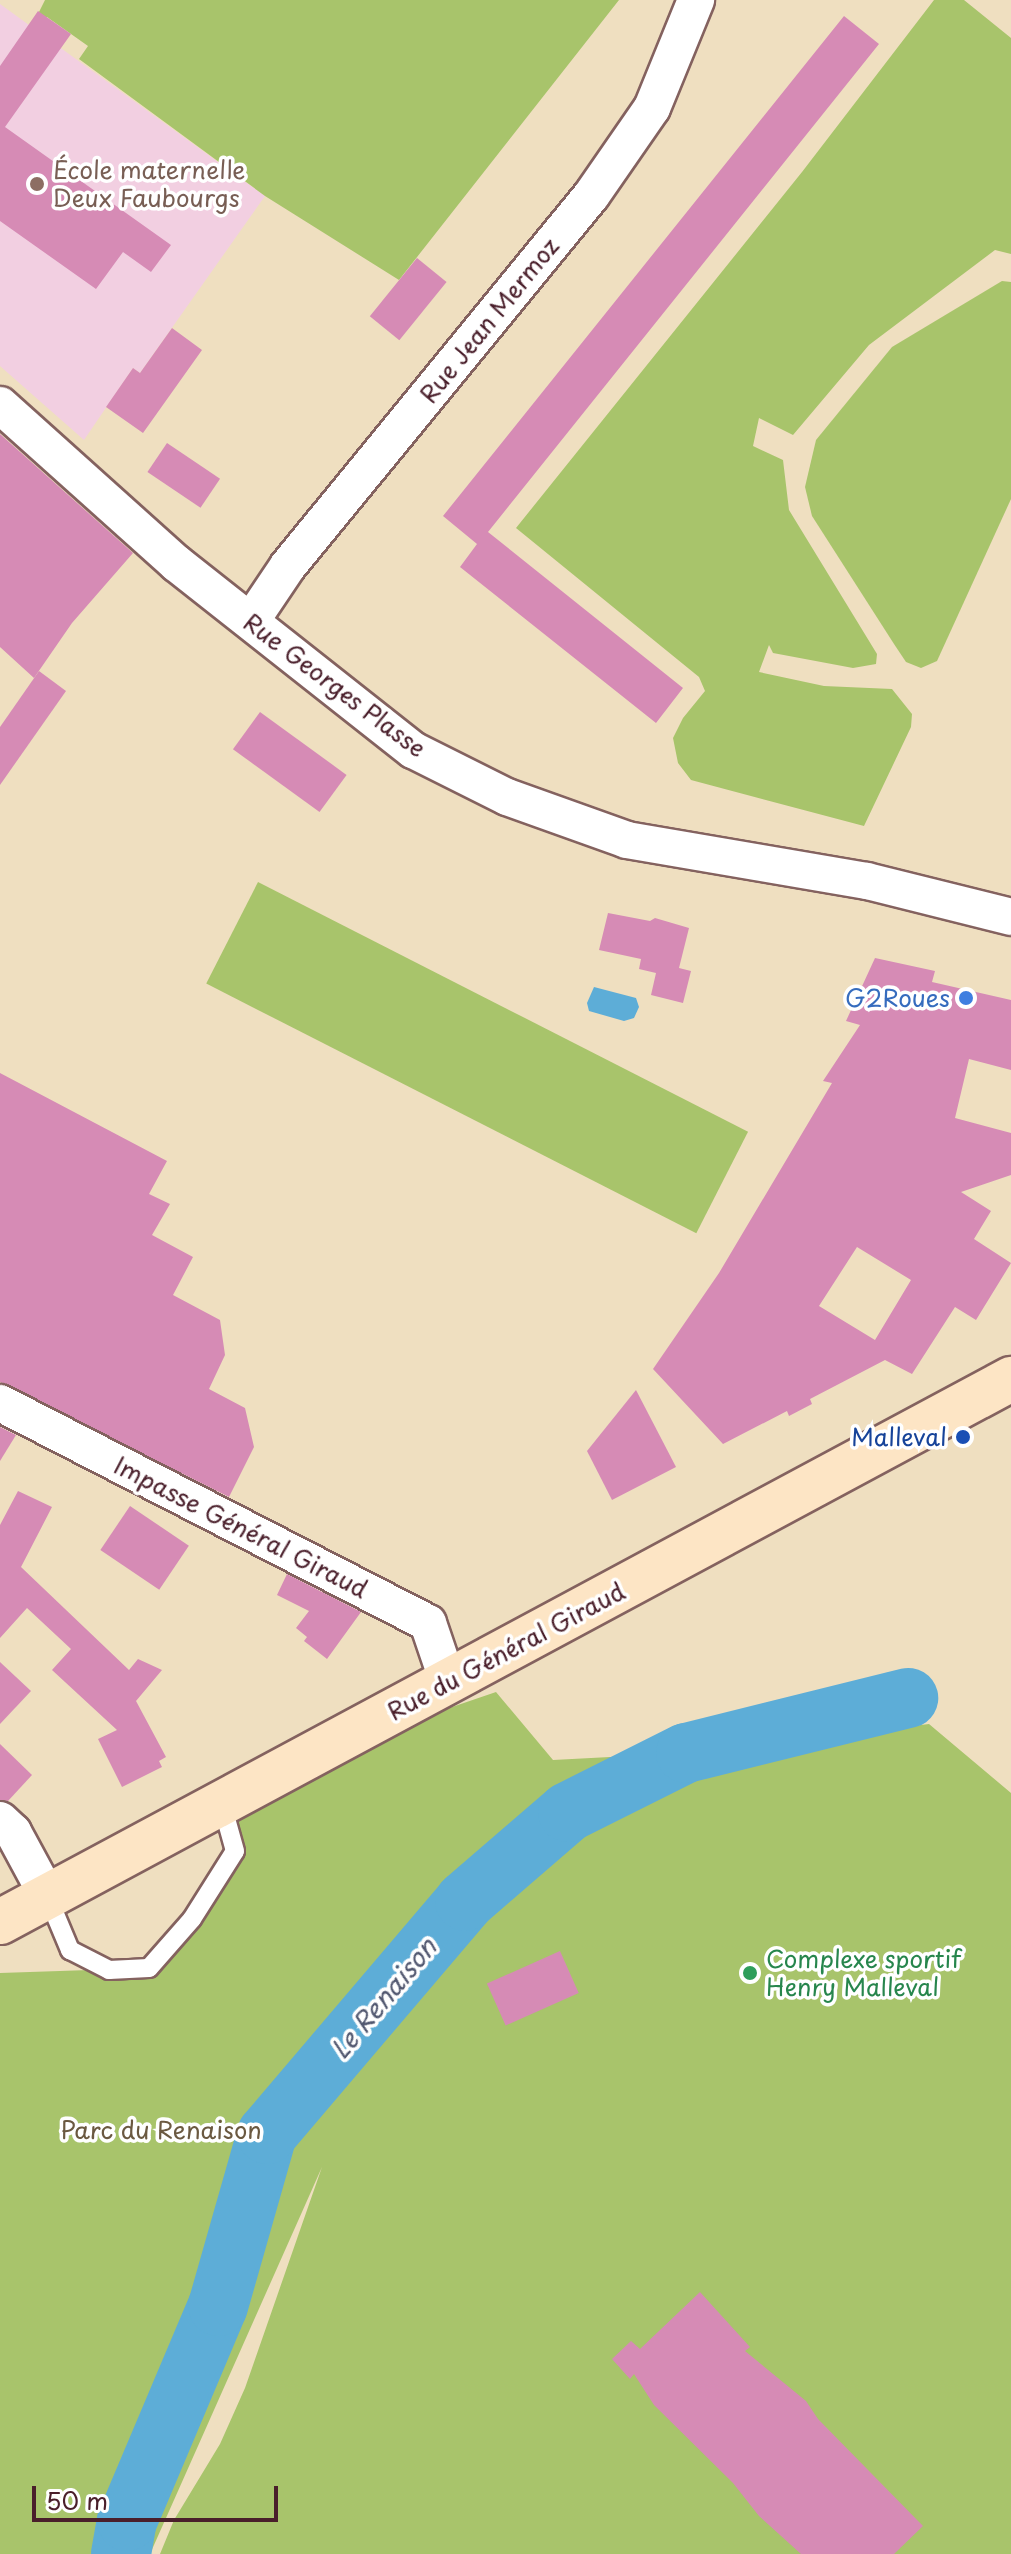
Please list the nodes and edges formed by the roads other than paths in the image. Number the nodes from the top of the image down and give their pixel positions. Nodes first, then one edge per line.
1 (696, 0) edge
2 (0, 405) edge
3 (251, 621) junction
4 (1011, 917) edge
5 (1011, 1379) edge
6 (0, 1403) edge
7 (448, 1682) junction
8 (221, 1803) junction
9 (0, 1820) edge
10 (47, 1895) junction
11 (0, 1922) edge

1 - 3 street, Rue Jean Mermoz
2 - 3 street, Rue Georges Plasse
3 - 4 street, Rue Georges Plasse
5 - 7 street, Rue du Général Giraud
6 - 7 street, Impasse Général Giraud
7 - 8 street, Rue du Général Giraud
8 - 10 street, Rue du Général Giraud
8 - 10 lane
9 - 10 street
10 - 11 street, Rue du Général Giraud

